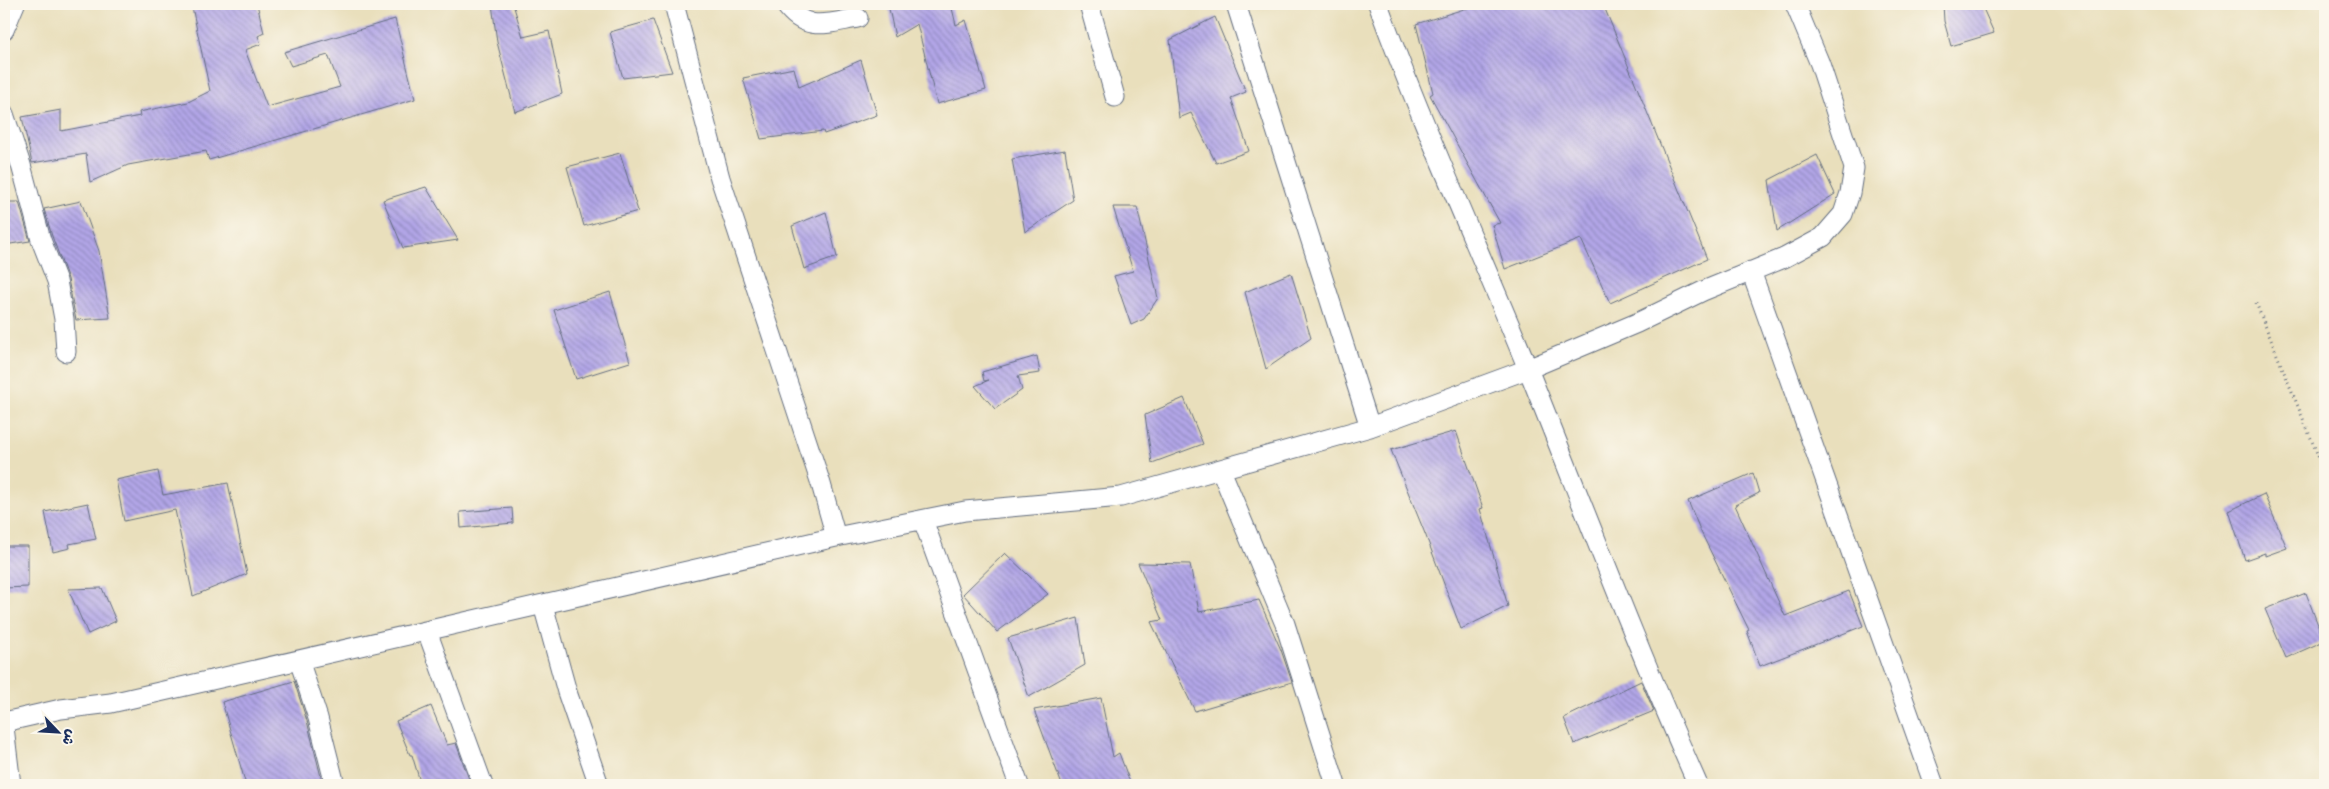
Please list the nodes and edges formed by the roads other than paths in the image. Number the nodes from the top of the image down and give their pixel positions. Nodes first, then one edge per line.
1 (15, 4) edge
2 (674, 4) edge
3 (785, 4) edge
4 (1089, 4) edge
5 (1236, 4) edge
6 (1378, 4) edge
7 (1795, 4) edge
8 (858, 18) dead end
9 (4, 30) edge
10 (1115, 97) dead end
11 (4, 114) edge
12 (1751, 271) junction
13 (66, 352) dead end
14 (1528, 370) junction
15 (1370, 427) junction
16 (1221, 470) junction
17 (923, 520) junction
18 (836, 537) junction
19 (543, 605) junction
20 (426, 631) junction
21 (299, 660) junction
22 (4, 722) edge
23 (4, 728) edge
24 (11, 785) edge
25 (334, 785) edge
26 (483, 785) edge
27 (599, 785) edge
28 (1019, 785) edge
29 (1336, 785) edge
30 (1698, 785) edge
31 (1934, 785) edge

1 - 9 street
2 - 18 street
3 - 8 street
4 - 10 street
5 - 15 street
6 - 14 street
7 - 12 street
11 - 13 street
12 - 14 street
12 - 31 street
14 - 15 street
14 - 30 street
15 - 16 street
16 - 17 street
16 - 29 street
17 - 18 street
17 - 28 street
18 - 19 street
19 - 20 street
19 - 27 street
20 - 21 street
20 - 26 street
21 - 22 street
21 - 25 street
23 - 24 street

